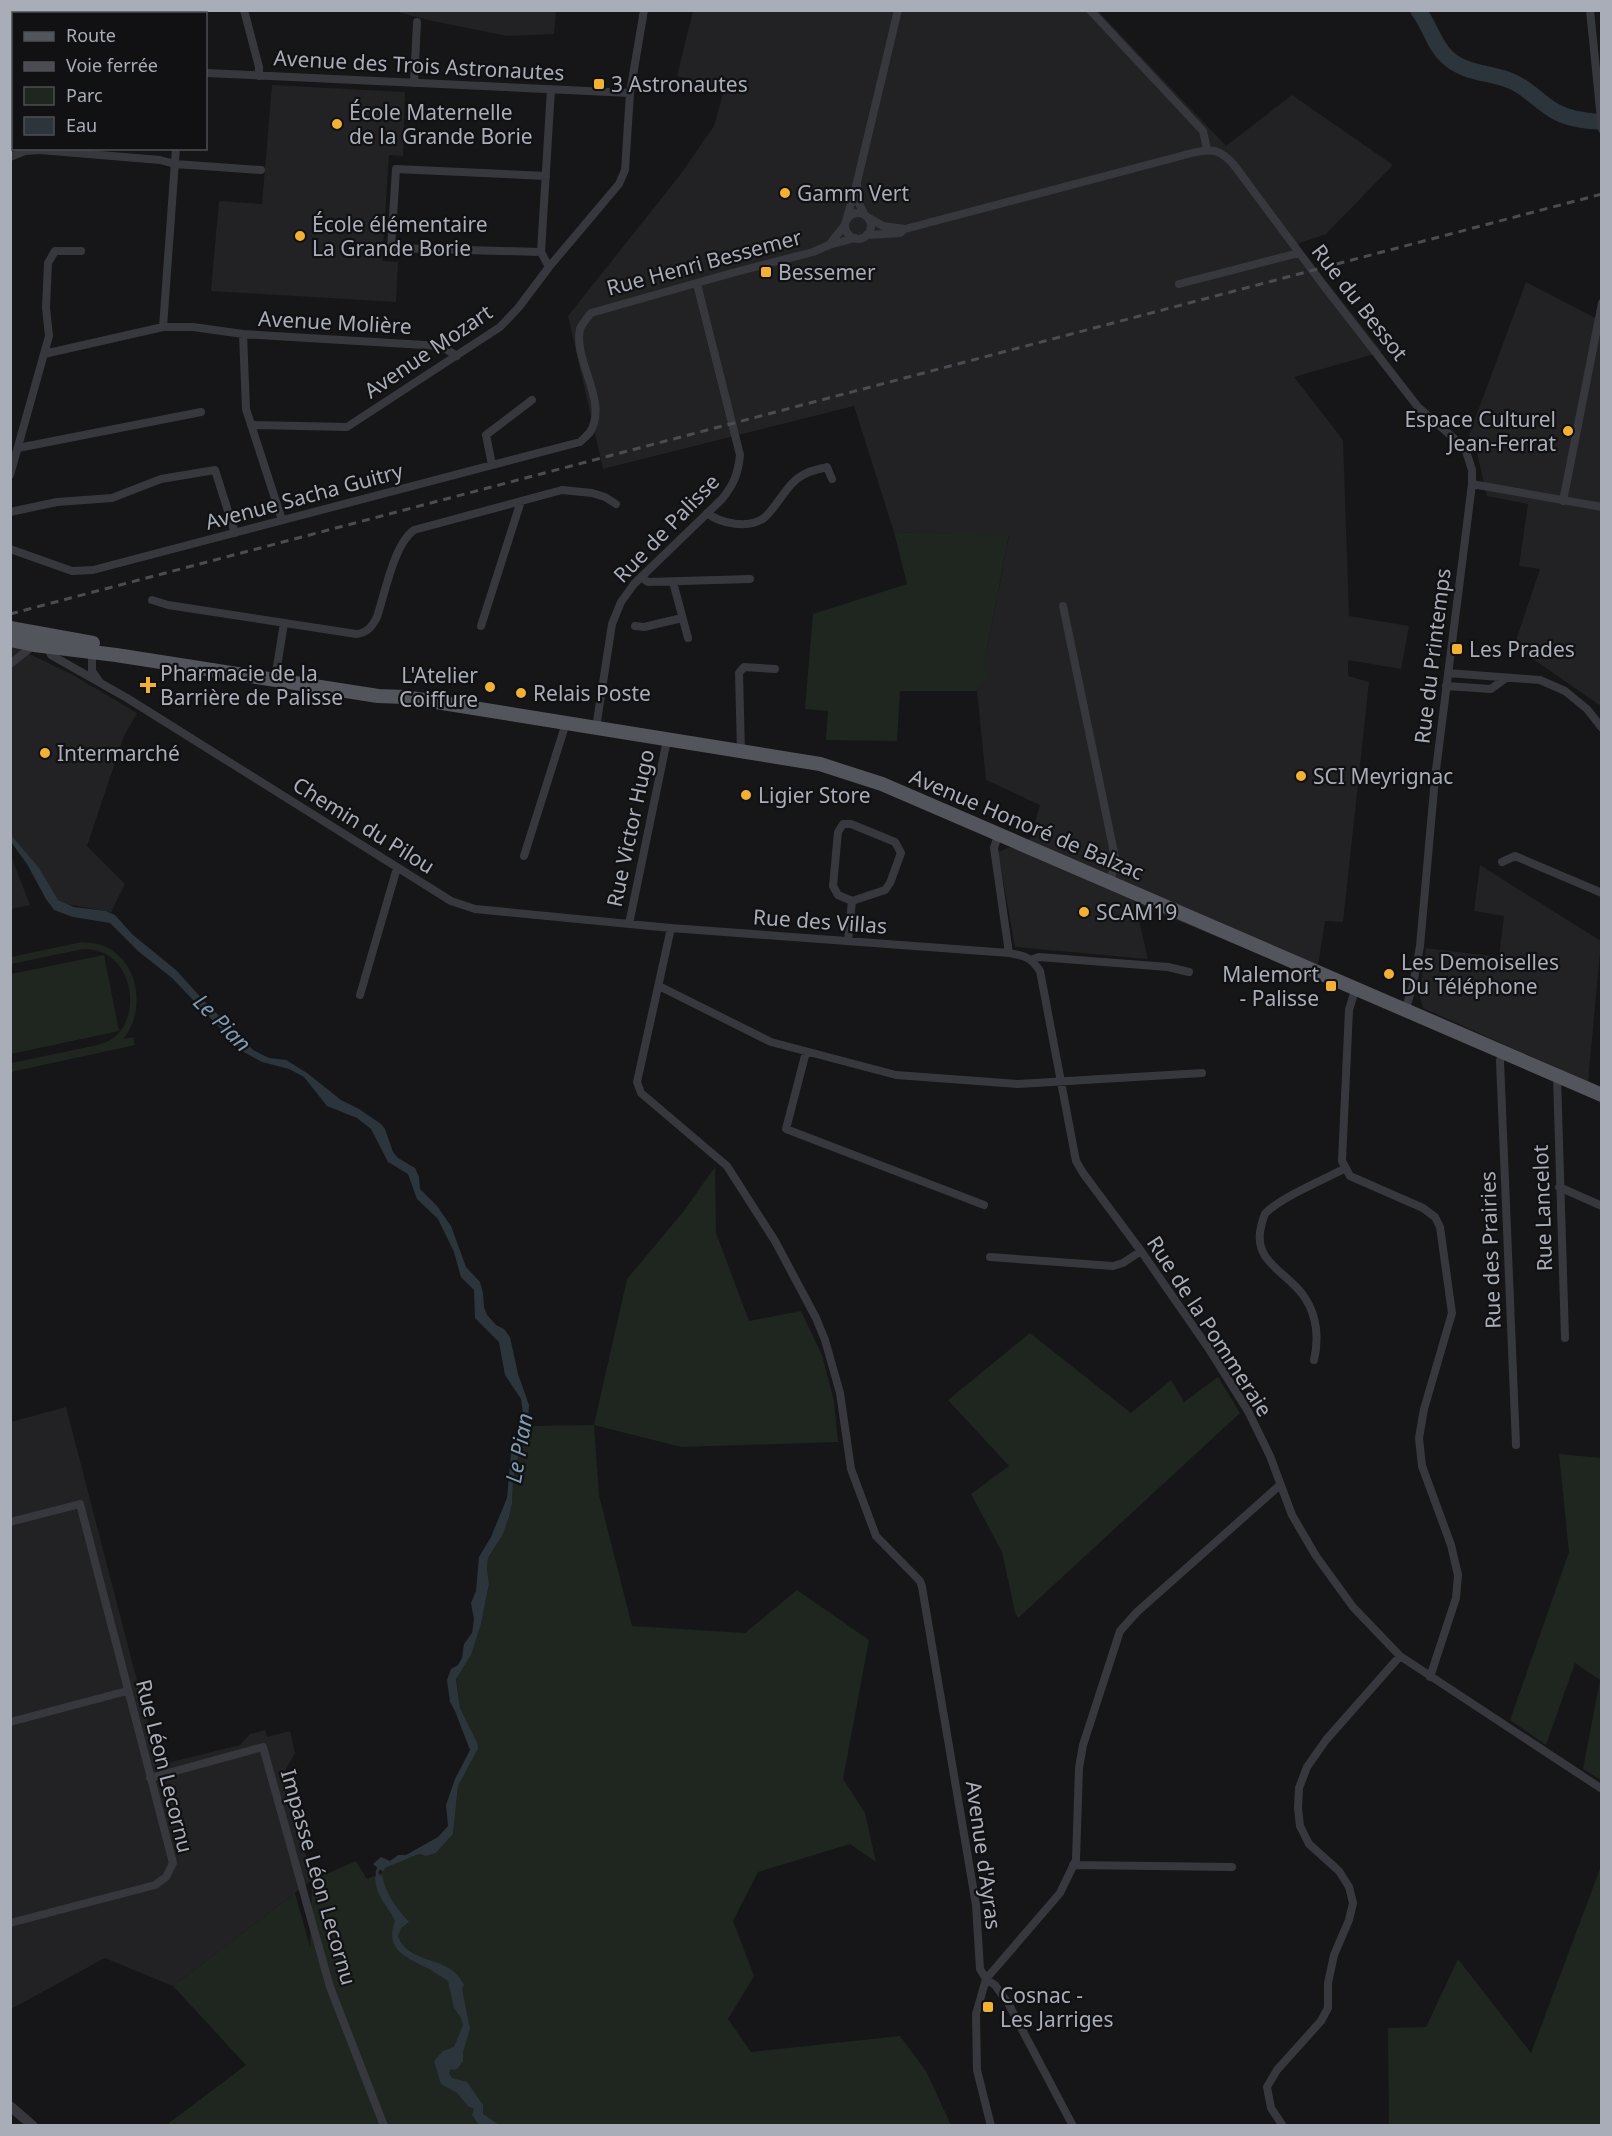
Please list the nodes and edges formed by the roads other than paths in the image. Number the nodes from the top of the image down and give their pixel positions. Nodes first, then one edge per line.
1 (244, 10) edge
2 (644, 10) edge
3 (898, 10) edge
4 (1090, 10) edge
5 (1590, 10) edge
6 (417, 22) dead end
7 (207, 73) edge
8 (259, 76) junction
9 (414, 83) junction
10 (551, 89) junction
11 (630, 93) junction
12 (1600, 117) edge
13 (1601, 128) edge
14 (1207, 149) junction
15 (176, 150) edge
16 (10, 157) edge
17 (175, 164) junction
18 (261, 170) dead end
19 (546, 176) junction
20 (857, 182) junction
21 (865, 216) junction
22 (845, 223) junction
23 (905, 229) junction
24 (867, 235) junction
25 (855, 238) junction
26 (829, 245) junction
27 (81, 251) dead end
28 (541, 252) junction
29 (1299, 253) junction
30 (549, 267) junction
31 (697, 284) junction
32 (1179, 284) dead end
33 (1602, 303) edge
34 (1600, 317) edge
35 (163, 327) junction
36 (243, 334) junction
37 (44, 354) junction
38 (457, 356) junction
39 (532, 400) dead end
40 (201, 412) dead end
41 (595, 418) joint
42 (251, 425) junction
43 (18, 448) junction
44 (492, 465) junction
45 (10, 475) edge
46 (832, 479) dead end
47 (1472, 484) junction
48 (521, 501) junction
49 (1563, 501) junction
50 (616, 504) dead end
51 (1602, 507) edge
52 (10, 512) edge
53 (707, 513) junction
54 (282, 520) junction
55 (236, 533) junction
56 (10, 549) edge
57 (641, 577) junction
58 (750, 579) dead end
59 (673, 582) junction
60 (152, 600) dead end
61 (1063, 606) dead end
62 (682, 618) junction
63 (284, 623) junction
64 (481, 626) dead end
65 (635, 626) dead end
66 (11, 637) edge
67 (688, 638) dead end
68 (40, 640) junction
69 (92, 648) junction
70 (72, 649) junction
71 (10, 664) edge
72 (775, 669) dead end
73 (78, 672) junction
74 (1448, 673) junction
75 (275, 675) junction
76 (1506, 678) junction
77 (104, 686) junction
78 (1446, 686) junction
79 (566, 723) junction
80 (596, 728) junction
81 (1602, 728) edge
82 (667, 740) junction
83 (741, 752) junction
84 (998, 835) junction
85 (524, 856) dead end
86 (1502, 861) dead end
87 (397, 868) junction
88 (1109, 883) junction
89 (1602, 893) edge
90 (852, 901) junction
91 (629, 924) junction
92 (671, 928) junction
93 (848, 941) junction
94 (1009, 953) junction
95 (1033, 959) junction
96 (1189, 972) dead end
97 (658, 986) junction
98 (1355, 990) junction
99 (360, 995) dead end
100 (1405, 1011) junction
101 (806, 1052) junction
102 (1502, 1053) junction
103 (1202, 1073) dead end
104 (1557, 1077) junction
105 (1061, 1081) junction
106 (1602, 1095) edge
107 (1346, 1168) junction
108 (1559, 1187) junction
109 (984, 1205) dead end
110 (1602, 1206) edge
111 (1141, 1251) junction
112 (990, 1257) dead end
113 (1565, 1338) dead end
114 (1314, 1360) dead end
115 (1516, 1445) dead end
116 (1280, 1485) junction
117 (10, 1522) edge
118 (1400, 1656) junction
119 (1430, 1677) junction
120 (127, 1690) junction
121 (10, 1722) edge
122 (150, 1778) junction
123 (1602, 1789) edge
124 (1073, 1865) junction
125 (1232, 1866) dead end
126 (10, 1923) edge
127 (986, 1979) junction
128 (10, 2106) edge
129 (33, 2126) edge
130 (384, 2126) edge
131 (992, 2126) edge
132 (1073, 2126) edge
133 (1283, 2126) edge

1 - 8 street
2 - 11 street, Avenue Mozart
3 - 20 street
4 - 14 street
5 - 12 street
6 - 9 street
7 - 8 street, Avenue des Trois Astronautes
8 - 9 street, Avenue des Trois Astronautes
9 - 10 street, Avenue des Trois Astronautes
10 - 11 street, Avenue des Trois Astronautes
10 - 19 street
11 - 30 street, Avenue Mozart
12 - 13 street
14 - 23 street, Rue Henri Bessemer
14 - 29 street, Rue du Bessot
15 - 17 street
16 - 17 street
17 - 18 street
17 - 35 street
19 - 28 street
19 - 28 street
20 - 21 street
20 - 22 street
21 - 22 street
21 - 23 street
21 - 24 street
22 - 25 street
22 - 26 street, Rue Henri Bessemer
23 - 24 street, Rue Henri Bessemer
24 - 25 street, Rue Henri Bessemer
25 - 26 street, Rue Henri Bessemer
26 - 31 street, Rue Henri Bessemer
27 - 37 street
28 - 30 street
29 - 32 street
29 - 47 street, Rue du Bessot
30 - 38 street, Avenue Mozart
31 - 41 street, Rue Henri Bessemer
31 - 53 street, Rue de Palisse
33 - 34 street
34 - 49 street
35 - 36 street, Avenue Molière
35 - 37 street, Avenue Molière
36 - 38 street, Avenue Molière
36 - 42 street
37 - 43 street
38 - 42 street, Avenue Mozart
39 - 44 street
40 - 43 street
41 - 44 street, Avenue Sacha Guitry
42 - 54 street
43 - 45 street
44 - 54 street, Avenue Sacha Guitry
46 - 53 street
47 - 49 street
47 - 74 street, Rue du Printemps
48 - 50 street
48 - 63 street
48 - 64 street
49 - 51 street
52 - 55 street
53 - 57 street, Rue de Palisse
54 - 55 street, Avenue Sacha Guitry
55 - 56 street, Avenue Sacha Guitry
57 - 59 street
57 - 80 street, Rue de Palisse
58 - 59 street
59 - 62 street
60 - 63 street
61 - 88 street
62 - 65 street
62 - 67 street
63 - 75 street
66 - 68 main road
68 - 69 main road, Avenue Honoré de Balzac
68 - 70 main road, Avenue Honoré de Balzac
68 - 71 street
68 - 73 street, Chemin du Pilou
69 - 70 main road, Avenue Honoré de Balzac
69 - 75 main road, Avenue Honoré de Balzac
69 - 77 street
70 - 73 street
72 - 83 street
73 - 77 street, Chemin du Pilou
74 - 76 street
74 - 78 street, Rue du Printemps
75 - 79 main road, Avenue Honoré de Balzac
76 - 78 street
76 - 81 street
77 - 87 street, Chemin du Pilou
78 - 100 street, Rue du Printemps
79 - 80 main road, Avenue Honoré de Balzac
79 - 85 street
80 - 82 main road, Avenue Honoré de Balzac
82 - 83 main road, Avenue Honoré de Balzac
82 - 91 street, Rue Victor Hugo
83 - 84 main road, Avenue Honoré de Balzac
84 - 88 main road, Avenue Honoré de Balzac
84 - 94 street
86 - 89 street
87 - 91 street, Chemin du Pilou
87 - 99 street
88 - 98 main road, Avenue Honoré de Balzac
90 - 90 street
90 - 93 street
91 - 92 street, Rue des Villas
92 - 93 street, Rue des Villas
92 - 97 street
93 - 94 street, Rue des Villas
94 - 95 street
95 - 96 street
95 - 105 street, Rue de la Pommeraie
97 - 101 street
97 - 127 street, Avenue d'Ayras
98 - 100 main road, Avenue Honoré de Balzac
98 - 107 street
100 - 102 main road, Avenue Honoré de Balzac
101 - 105 street
101 - 109 street
102 - 104 main road, Avenue Honoré de Balzac
102 - 115 street, Rue des Prairies
103 - 105 street
104 - 106 main road, Avenue Honoré de Balzac
104 - 108 street, Rue Lancelot
105 - 111 street, Rue de la Pommeraie
107 - 114 street
107 - 119 street
108 - 110 street
108 - 113 street, Rue Lancelot
111 - 112 street
111 - 116 street, Rue de la Pommeraie
116 - 118 street, Rue de la Pommeraie
116 - 124 street
117 - 120 street, Rue Léon Lecornu
118 - 119 street, Rue de la Pommeraie
118 - 133 street
119 - 123 street, Rue de la Pommeraie
120 - 121 street
120 - 122 street, Rue Léon Lecornu
122 - 126 street, Rue Léon Lecornu
122 - 130 street, Impasse Léon Lecornu
124 - 125 street
124 - 127 street
127 - 131 street
127 - 132 street
128 - 129 street

